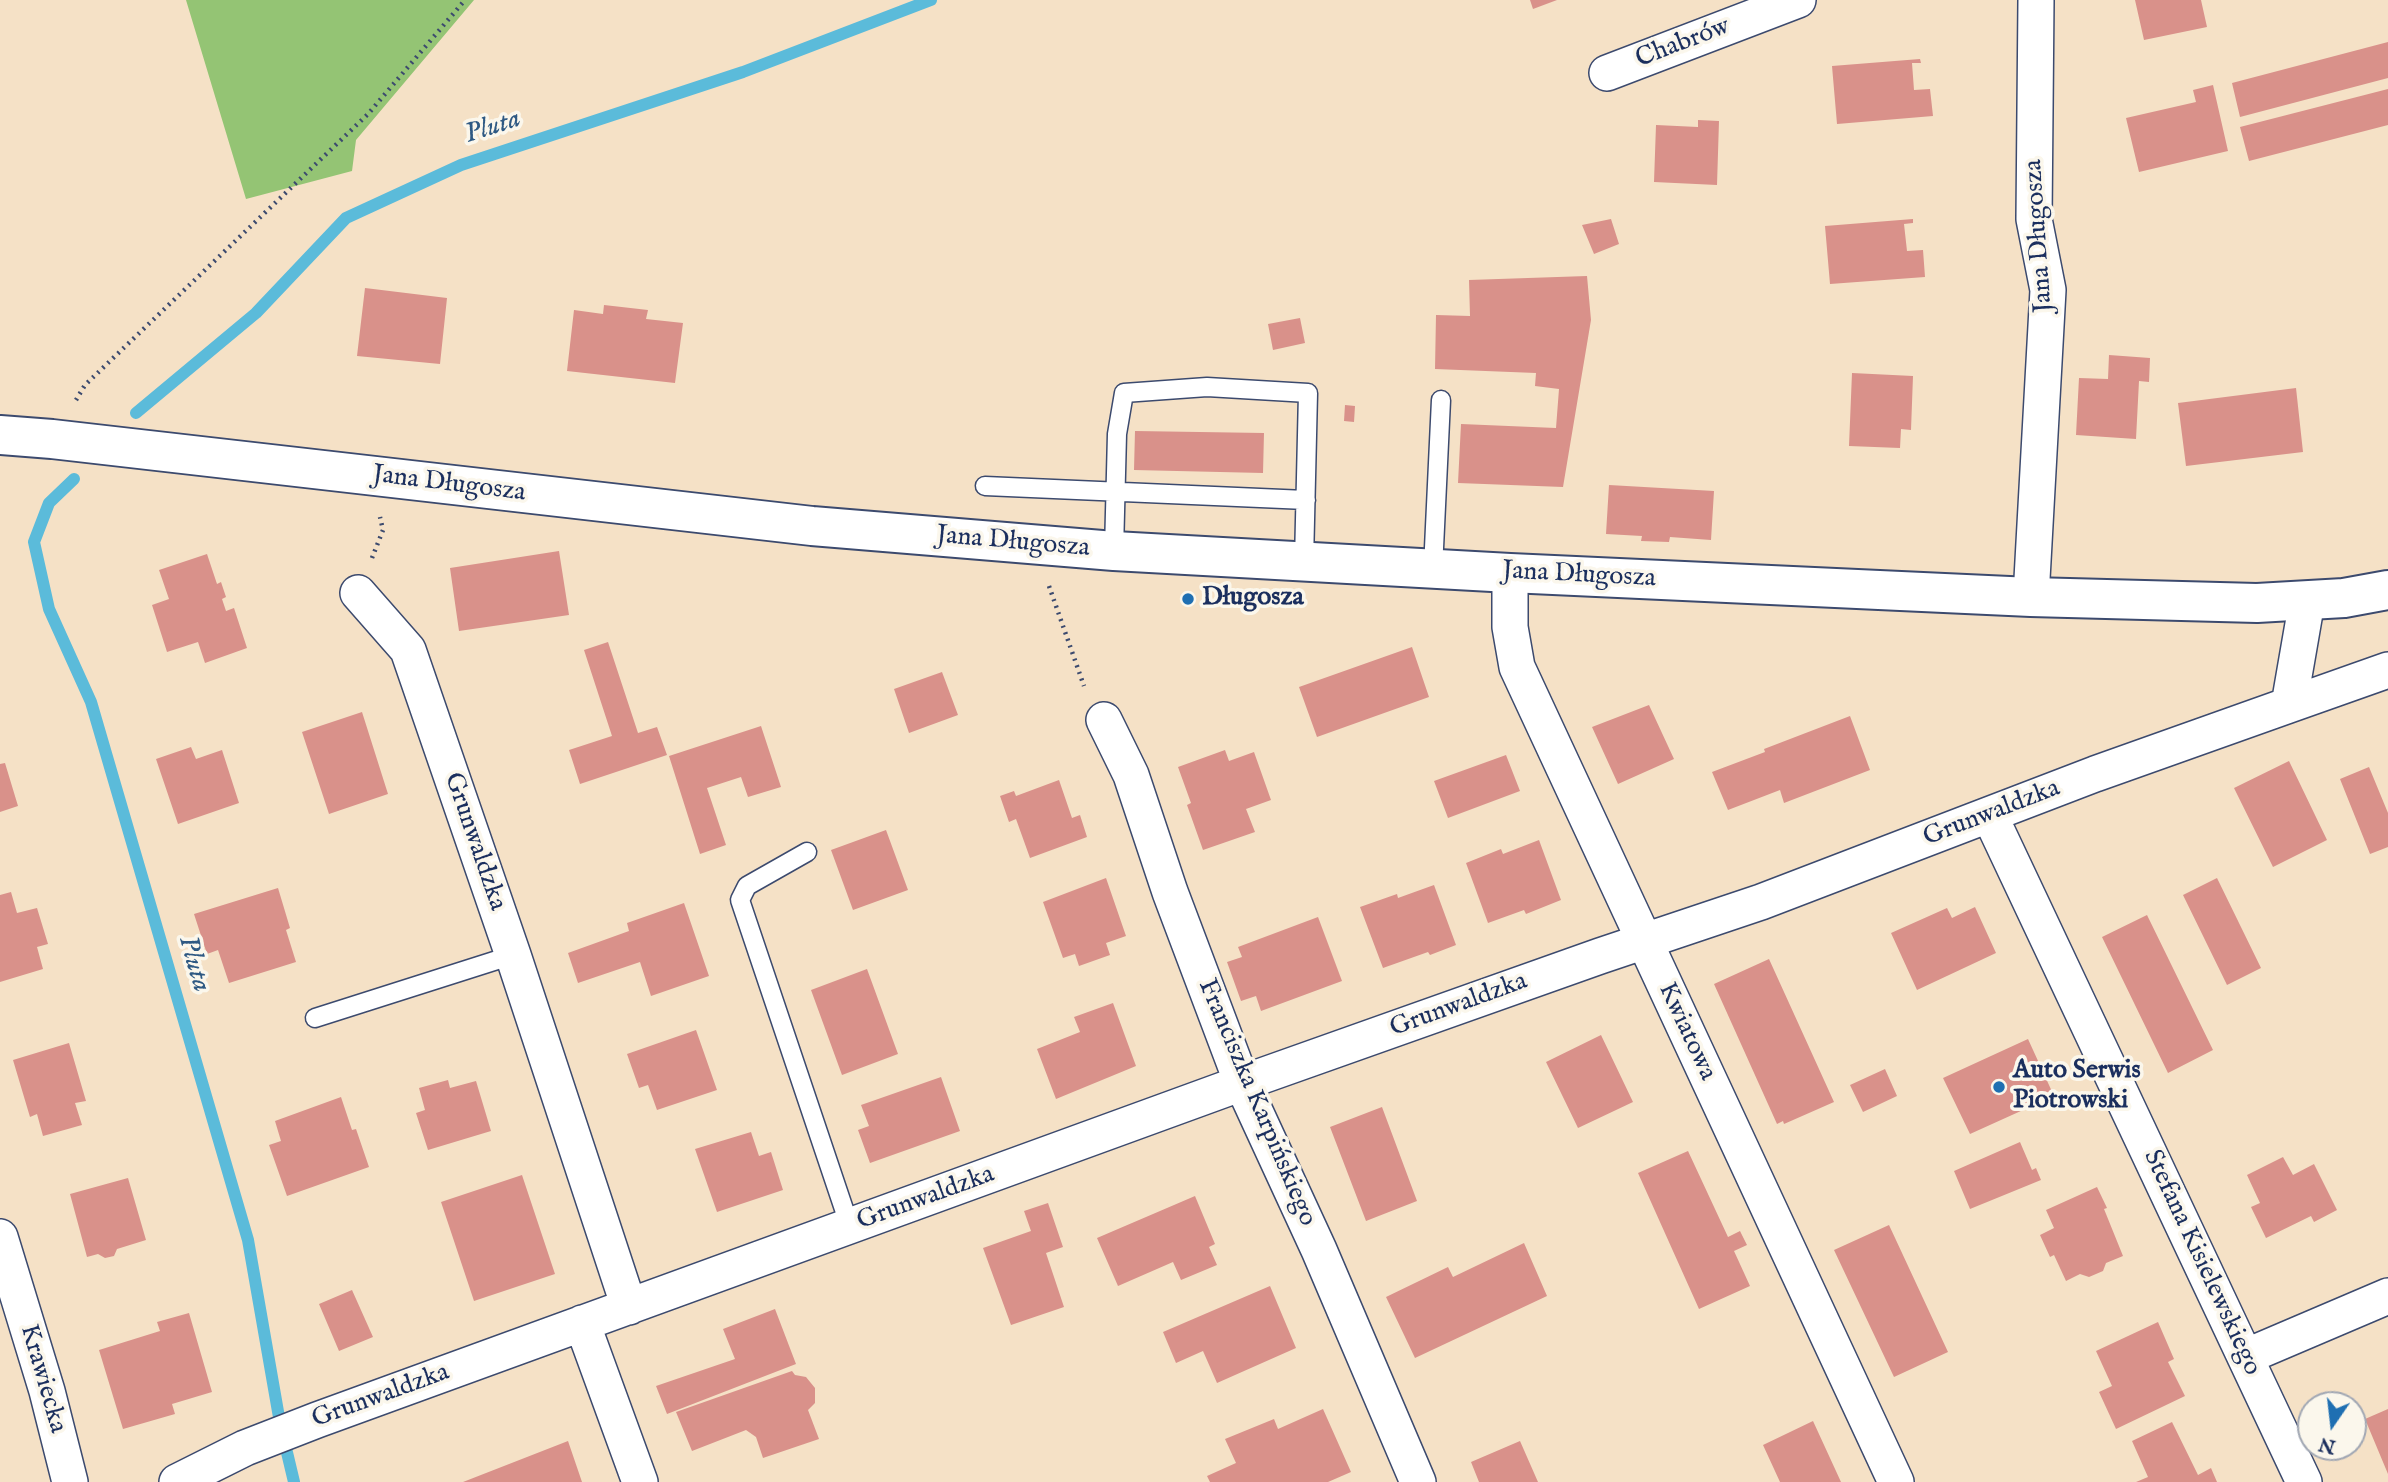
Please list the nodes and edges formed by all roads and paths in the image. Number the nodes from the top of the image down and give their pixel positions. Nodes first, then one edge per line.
1 (465, 0) edge
2 (1798, 0) edge
3 (2036, 0) edge
4 (1607, 72) dead end
5 (1441, 400) dead end
6 (0, 435) edge
7 (52, 439) junction
8 (370, 475) junction
9 (985, 486) dead end
10 (1116, 492) junction
11 (1306, 500) junction
12 (1035, 545) junction
13 (1114, 551) junction
14 (1304, 562) junction
15 (1433, 569) junction
16 (1510, 573) junction
17 (2388, 590) edge
18 (358, 593) joint
19 (2031, 597) junction
20 (2307, 601) junction
21 (2388, 670) edge
22 (2289, 705) junction
23 (1104, 720) joint
24 (1990, 816) junction
25 (807, 852) dead end
26 (1645, 942) junction
27 (513, 955) junction
28 (315, 1018) dead end
29 (1242, 1083) junction
30 (850, 1227) junction
31 (0, 1237) edge
32 (2388, 1296) edge
33 (628, 1307) junction
34 (582, 1324) junction
35 (2245, 1357) junction
36 (70, 1482) edge
37 (177, 1482) edge
38 (640, 1482) edge
39 (1418, 1482) edge
40 (1896, 1482) edge
41 (2304, 1482) edge

1 - 7 path
2 - 4 street, Chabrów
3 - 19 street, Jana Długosza
5 - 15 lane
6 - 7 street, Jana Długosza
7 - 8 street, Jana Długosza
8 - 12 street, Jana Długosza
8 - 18 path
9 - 10 lane
10 - 11 lane
10 - 11 lane
10 - 13 lane
11 - 14 lane
12 - 13 street, Jana Długosza
12 - 23 path
13 - 14 street, Jana Długosza
14 - 15 street, Jana Długosza
15 - 16 street, Jana Długosza
16 - 19 street, Jana Długosza
16 - 26 street, Kwiatowa
17 - 20 street, Jana Długosza
18 - 27 street, Grunwaldzka
19 - 20 street, Jana Długosza
20 - 22 street
21 - 22 street, Grunwaldzka
22 - 24 street, Grunwaldzka
23 - 29 street, Franciszka Karpińskiego
24 - 26 street, Grunwaldzka
24 - 35 street, Stefana Kisielewskiego
25 - 30 lane
26 - 29 street, Grunwaldzka
26 - 40 street, Kwiatowa
27 - 28 lane
27 - 33 street, Grunwaldzka
29 - 30 street, Grunwaldzka
29 - 39 street, Franciszka Karpińskiego
30 - 33 street, Grunwaldzka
31 - 36 street, Krawiecka
32 - 35 street
33 - 34 street, Grunwaldzka
34 - 37 street, Grunwaldzka
34 - 38 street
35 - 41 street, Stefana Kisielewskiego

